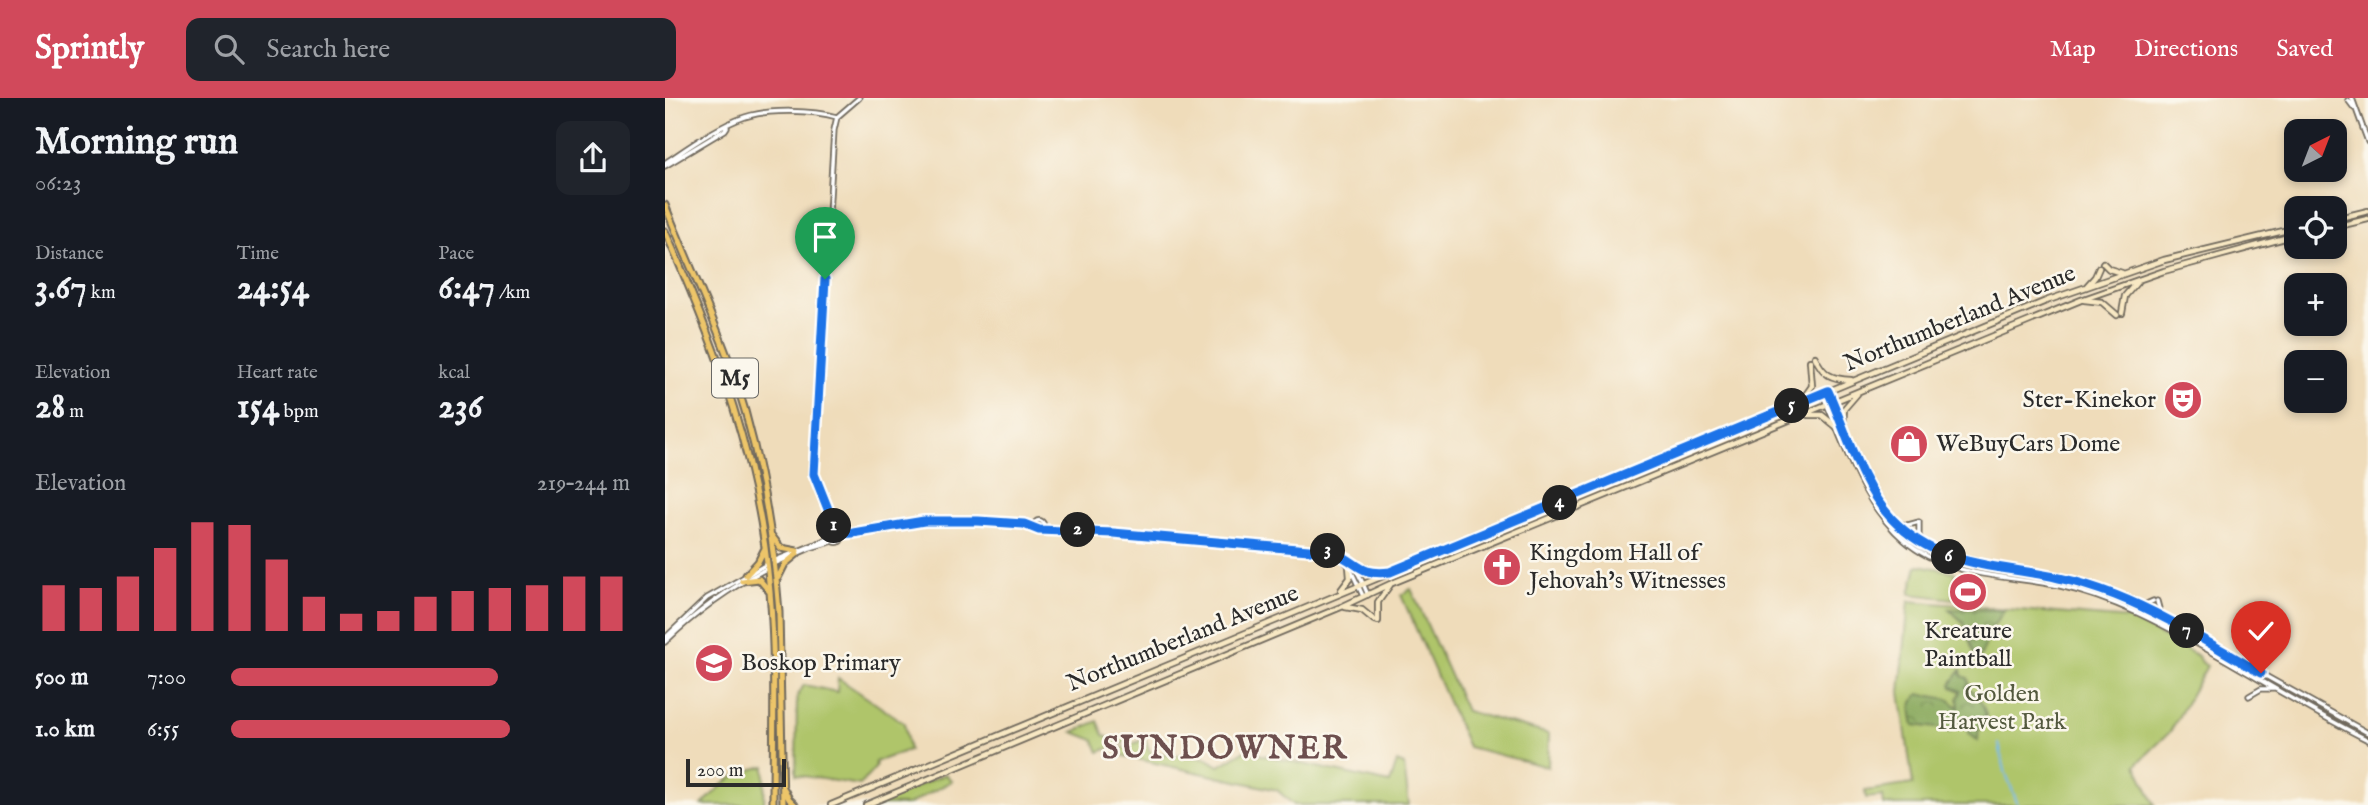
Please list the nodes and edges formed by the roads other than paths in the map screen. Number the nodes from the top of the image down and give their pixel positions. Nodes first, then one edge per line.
1 (859, 98) edge
2 (2342, 98) edge
3 (2350, 99) edge
4 (837, 117) junction
5 (2368, 142) edge
6 (665, 165) edge
7 (665, 205) edge
8 (2368, 211) edge
9 (2347, 216) edge
10 (2368, 219) edge
11 (2347, 224) edge
12 (665, 231) edge
13 (2284, 231) edge
14 (2284, 239) edge
15 (2122, 273) junction
16 (2144, 278) junction
17 (2085, 288) junction
18 (2081, 300) junction
19 (1815, 356) dead end
20 (1810, 361) dead end
21 (1853, 380) junction
22 (1860, 391) junction
23 (1825, 392) junction
24 (1799, 403) junction
25 (1830, 403) junction
26 (1800, 417) junction
27 (1840, 427) junction
28 (1896, 523) junction
29 (1035, 524) junction
30 (1042, 526) junction
31 (770, 532) junction
32 (837, 537) junction
33 (1924, 544) junction
34 (764, 548) junction
35 (797, 552) junction
36 (774, 562) junction
37 (1352, 565) junction
38 (767, 566) junction
39 (1390, 572) junction
40 (744, 578) junction
41 (777, 582) junction
42 (1361, 584) junction
43 (1390, 584) junction
44 (770, 594) junction
45 (1335, 595) junction
46 (1366, 596) junction
47 (2140, 606) junction
48 (1341, 607) junction
49 (2161, 617) junction
50 (665, 640) edge
51 (2278, 689) junction
52 (2249, 696) dead end
53 (2368, 733) edge
54 (2368, 740) edge
55 (782, 779) junction
56 (773, 805) edge
57 (783, 805) edge
58 (795, 805) edge
59 (831, 805) edge
60 (866, 805) edge

1 - 4 street
2 - 3 street
3 - 5 street
4 - 6 street
4 - 32 street
7 - 31 main road, M5
8 - 9 main road
10 - 11 main road
12 - 34 main road, M5
13 - 15 main road, Northumberland Avenue
14 - 16 main road, Northumberland Avenue
15 - 17 main road, Northumberland Avenue
15 - 17 main road
16 - 18 main road, Northumberland Avenue
16 - 18 main road
17 - 21 main road, Northumberland Avenue
18 - 22 main road, Northumberland Avenue
19 - 21 main road
20 - 24 main road
21 - 23 main road, Northumberland Avenue
22 - 25 main road, Northumberland Avenue
22 - 27 main road
23 - 24 main road, Northumberland Avenue
23 - 25 street
24 - 39 main road, Northumberland Avenue
25 - 26 main road, Northumberland Avenue
25 - 27 street
26 - 27 main road
26 - 43 main road, Northumberland Avenue
27 - 28 street
27 - 51 street
28 - 33 street
28 - 33 street
29 - 30 street
29 - 30 street
29 - 32 street
30 - 37 street
31 - 35 main road
31 - 36 main road, M5
32 - 35 street
33 - 47 street
34 - 38 main road, M5
34 - 40 main road
35 - 36 street
35 - 41 main road
36 - 38 street
36 - 41 main road, M5
37 - 39 main road
37 - 42 street
37 - 45 main road
38 - 40 street
38 - 44 main road, M5
39 - 42 main road, Northumberland Avenue
40 - 44 main road
40 - 50 street
41 - 55 main road, M5
42 - 45 main road, Northumberland Avenue
42 - 46 street
43 - 46 main road, Northumberland Avenue
43 - 48 main road
44 - 56 main road, M5
45 - 59 main road, Northumberland Avenue
46 - 48 main road, Northumberland Avenue
47 - 49 street
47 - 49 street
48 - 60 main road, Northumberland Avenue
49 - 53 street
51 - 52 street
51 - 54 street
55 - 57 main road, M5
55 - 58 main road

